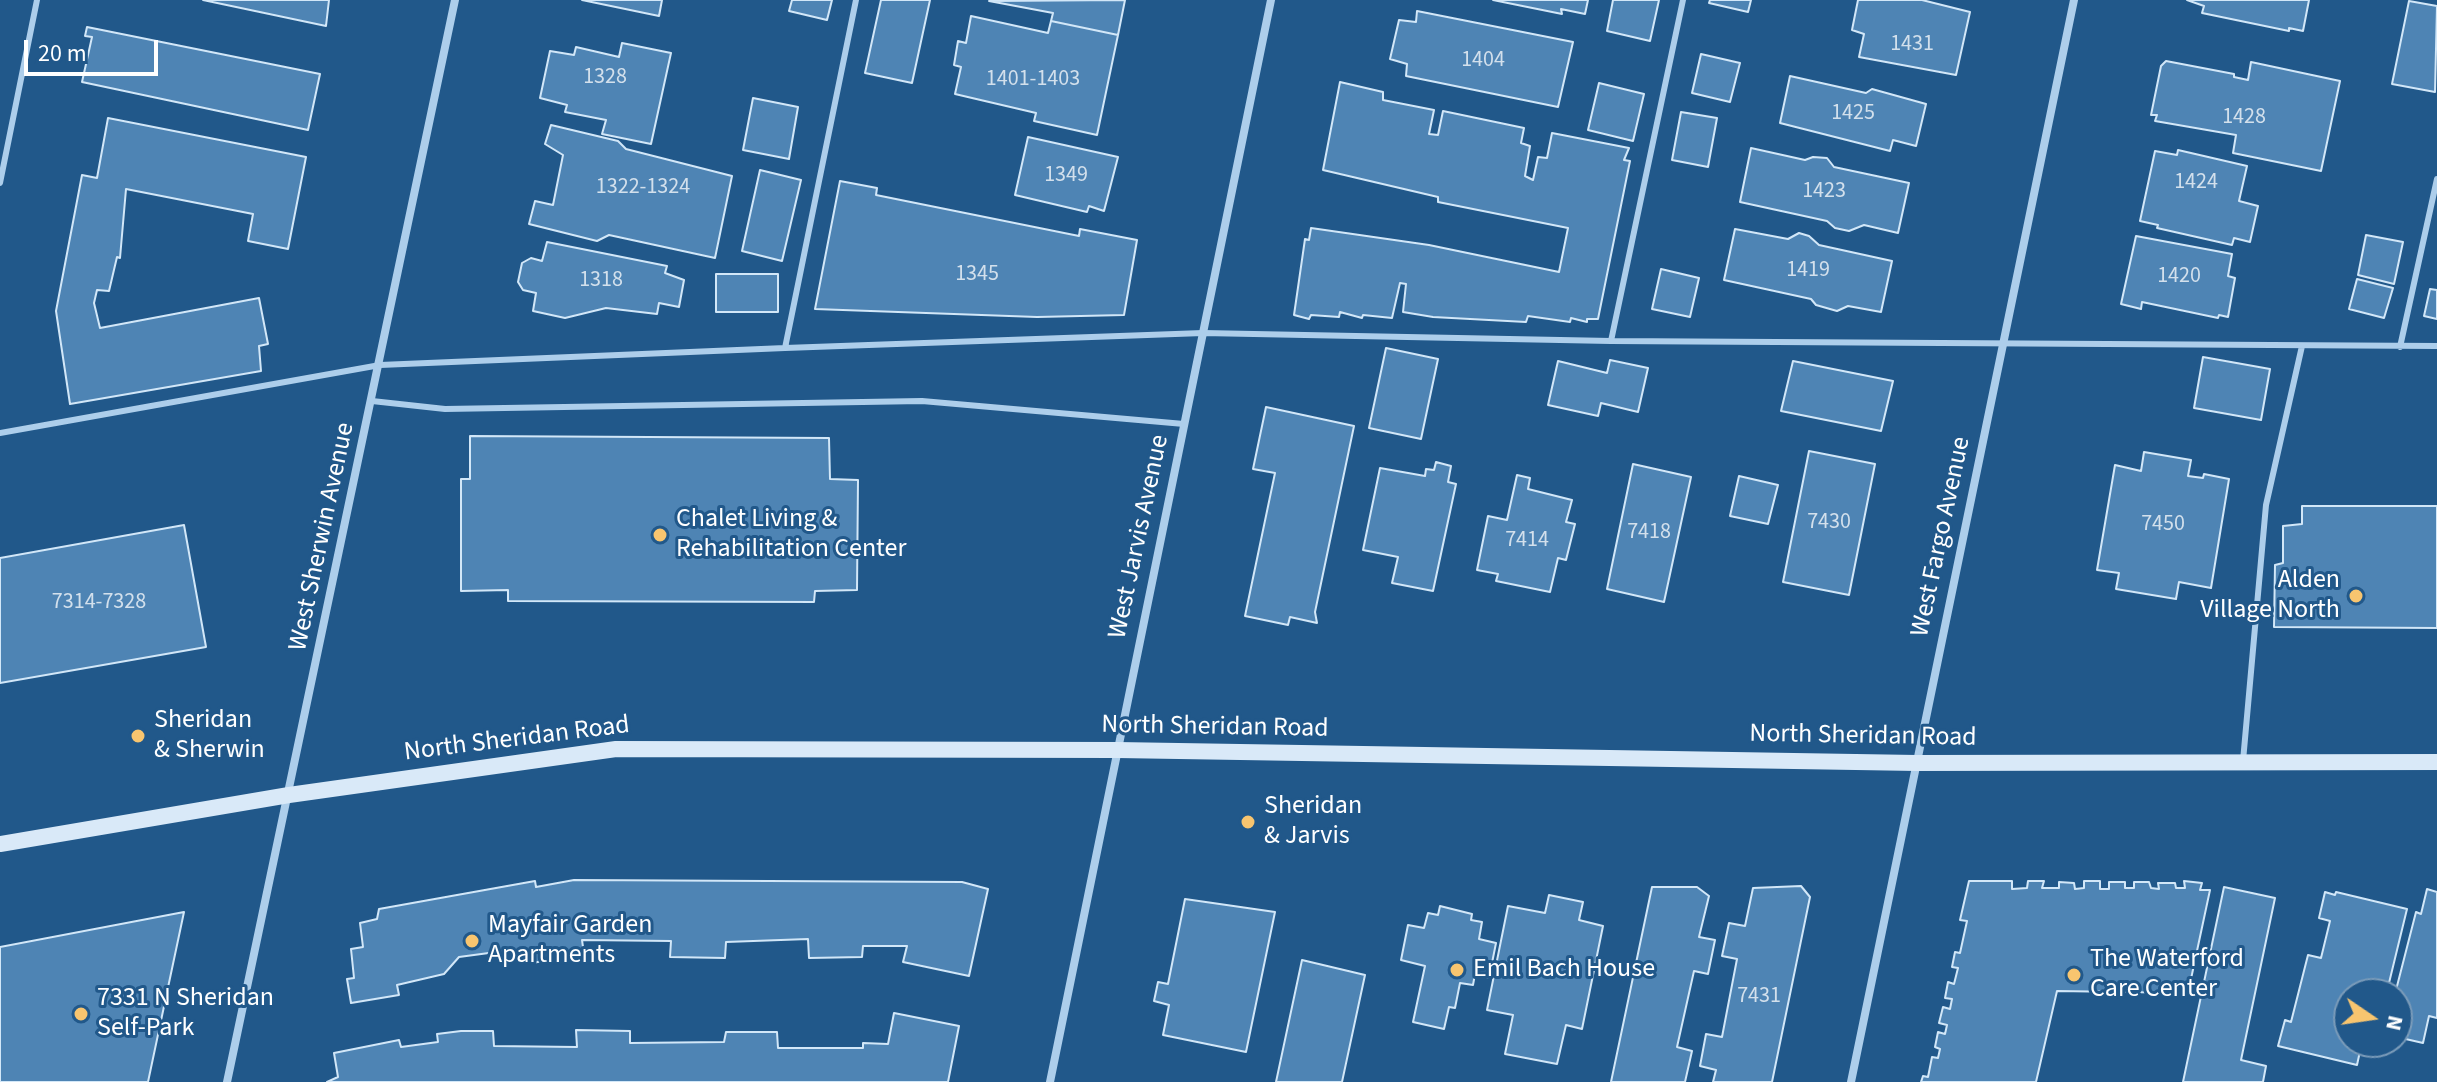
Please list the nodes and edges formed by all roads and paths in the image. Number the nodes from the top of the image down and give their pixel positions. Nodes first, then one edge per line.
1 (37, 0) edge
2 (455, 0) edge
3 (856, 0) edge
4 (1271, 0) edge
5 (1683, 0) edge
6 (2074, 0) edge
7 (2437, 179) edge
8 (0, 183) edge
9 (1203, 333) junction
10 (1611, 341) junction
11 (2002, 343) junction
12 (2302, 346) junction
13 (2437, 346) edge
14 (2400, 347) junction
15 (785, 348) junction
16 (380, 365) junction
17 (372, 401) junction
18 (1184, 424) junction
19 (0, 433) edge
20 (1117, 750) junction
21 (2242, 762) junction
22 (2437, 762) edge
23 (1917, 763) junction
24 (289, 795) junction
25 (0, 844) edge
26 (227, 1082) edge
27 (1050, 1082) edge
28 (1851, 1082) edge

1 - 8 lane
2 - 16 street, West Sherwin Avenue
3 - 15 lane
4 - 9 street, West Jarvis Avenue
5 - 10 lane
6 - 11 street, West Fargo Avenue
7 - 14 lane
9 - 10 lane
9 - 15 lane
9 - 18 street, West Jarvis Avenue
10 - 11 lane
11 - 12 lane
11 - 23 street, West Fargo Avenue
12 - 14 lane
12 - 21 lane
13 - 14 lane
15 - 16 lane
16 - 17 street, West Sherwin Avenue
16 - 19 lane
17 - 18 lane
17 - 24 street, West Sherwin Avenue
18 - 20 street, West Jarvis Avenue
20 - 23 main road, North Sheridan Road
20 - 24 main road, North Sheridan Road
20 - 27 street, West Jarvis Avenue
21 - 22 main road, North Sheridan Road
21 - 23 main road, North Sheridan Road
23 - 28 street, West Fargo Avenue
24 - 25 main road, North Sheridan Road
24 - 26 street, West Sherwin Avenue

